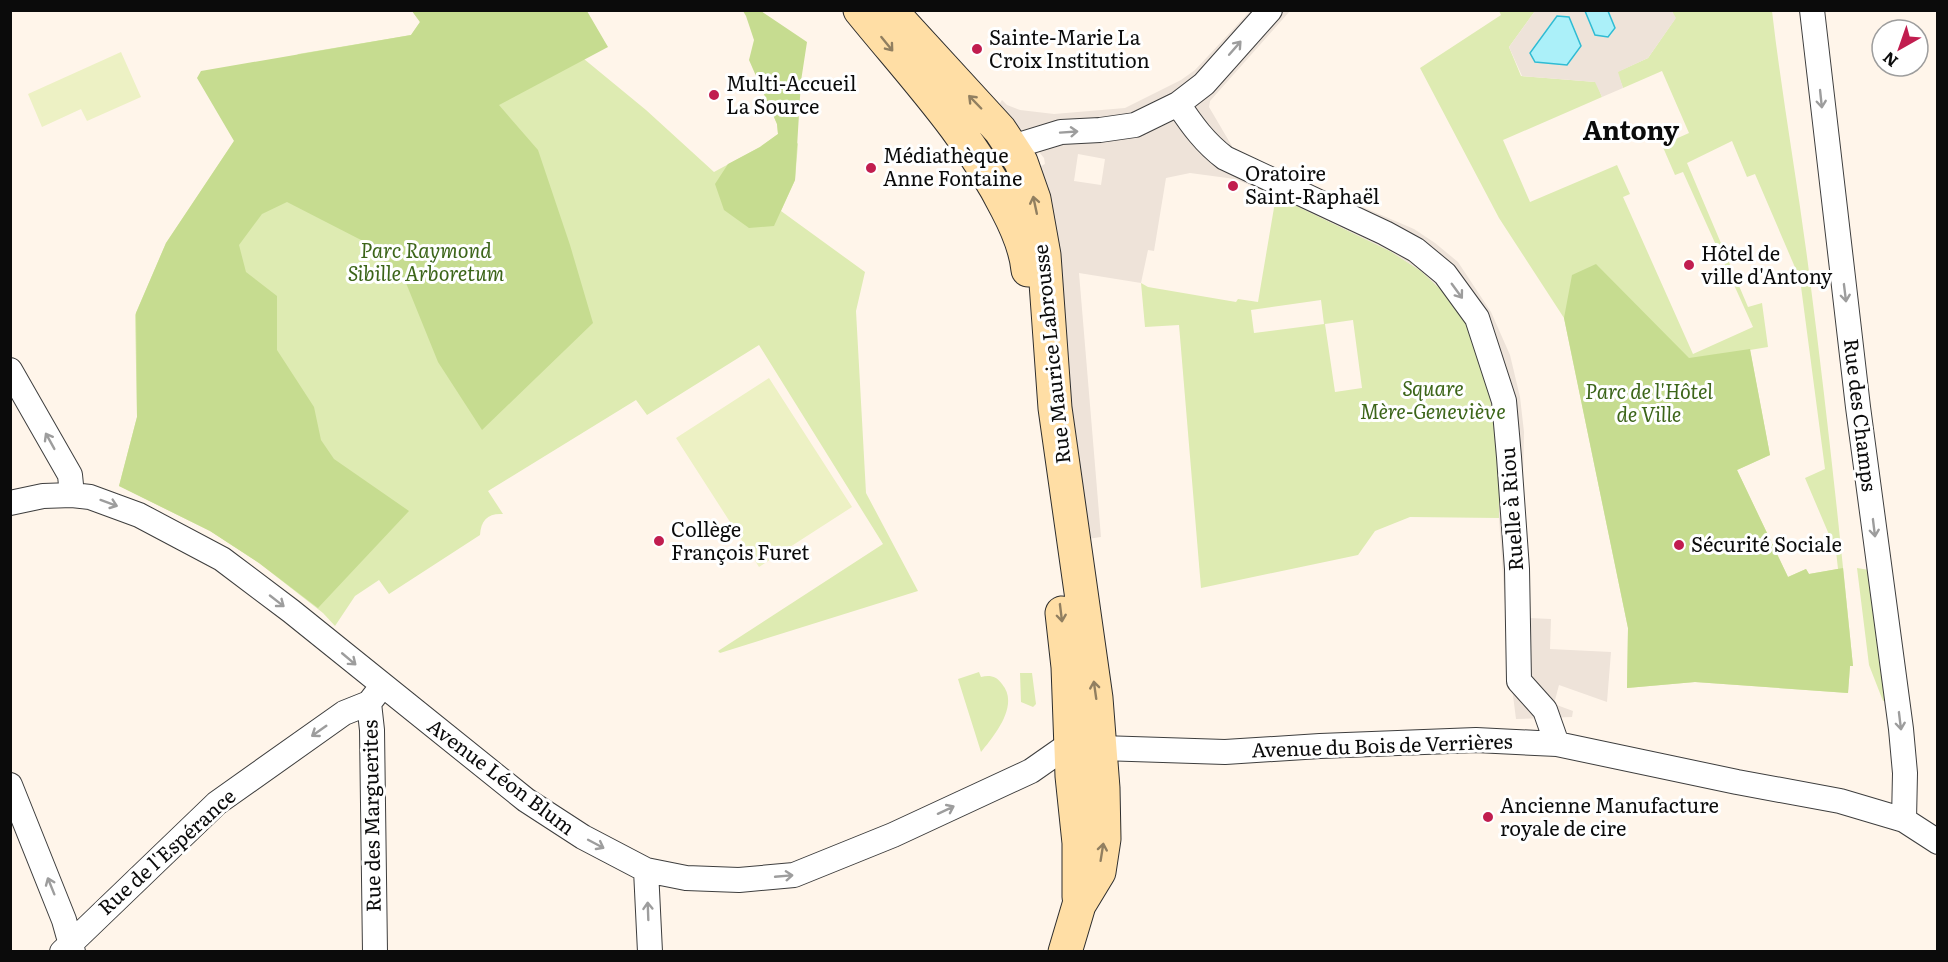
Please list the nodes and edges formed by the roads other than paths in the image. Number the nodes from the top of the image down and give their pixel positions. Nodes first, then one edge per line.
1 (860, 10) edge
2 (890, 10) edge
3 (1270, 10) edge
4 (1812, 10) edge
5 (1178, 104) junction
6 (970, 145) junction
7 (1012, 147) junction
8 (10, 370) edge
9 (72, 495) junction
10 (10, 503) edge
11 (376, 694) junction
12 (1557, 744) junction
13 (1086, 745) junction
14 (1031, 770) junction
15 (1072, 776) junction
16 (10, 785) edge
17 (1904, 820) junction
18 (1938, 842) edge
19 (646, 870) junction
20 (1079, 905) junction
21 (68, 948) edge
22 (375, 951) edge
23 (650, 951) edge
24 (1065, 951) edge

1 -> 6 main road, Rue Maurice Labrousse
7 -> 2 main road, Rue Maurice Labrousse
5 -> 3 street
4 -> 17 street, Rue des Champs
7 -> 5 street
5 -> 12 street, Ruelle à Riou
6 - 7 main road
6 -> 13 main road, Rue Maurice Labrousse
13 -> 7 main road, Rue Maurice Labrousse
9 -> 8 street
9 - 10 street, Avenue Léon Blum
9 -> 11 street, Avenue Léon Blum
11 -> 19 street, Avenue Léon Blum
11 -> 21 street, Rue de l'Espérance
11 - 22 street, Rue des Marguerites
12 - 13 street, Avenue du Bois de Verrières
12 - 17 street, Avenue du Bois de Verrières
13 - 14 street, Avenue Léon Blum
13 - 15 main road
20 -> 13 main road
14 - 15 street
19 -> 14 street, Avenue Léon Blum
15 - 20 main road
21 -> 16 street
17 - 18 street, Avenue du Bois de Verrières
23 -> 19 street
20 - 24 main road

